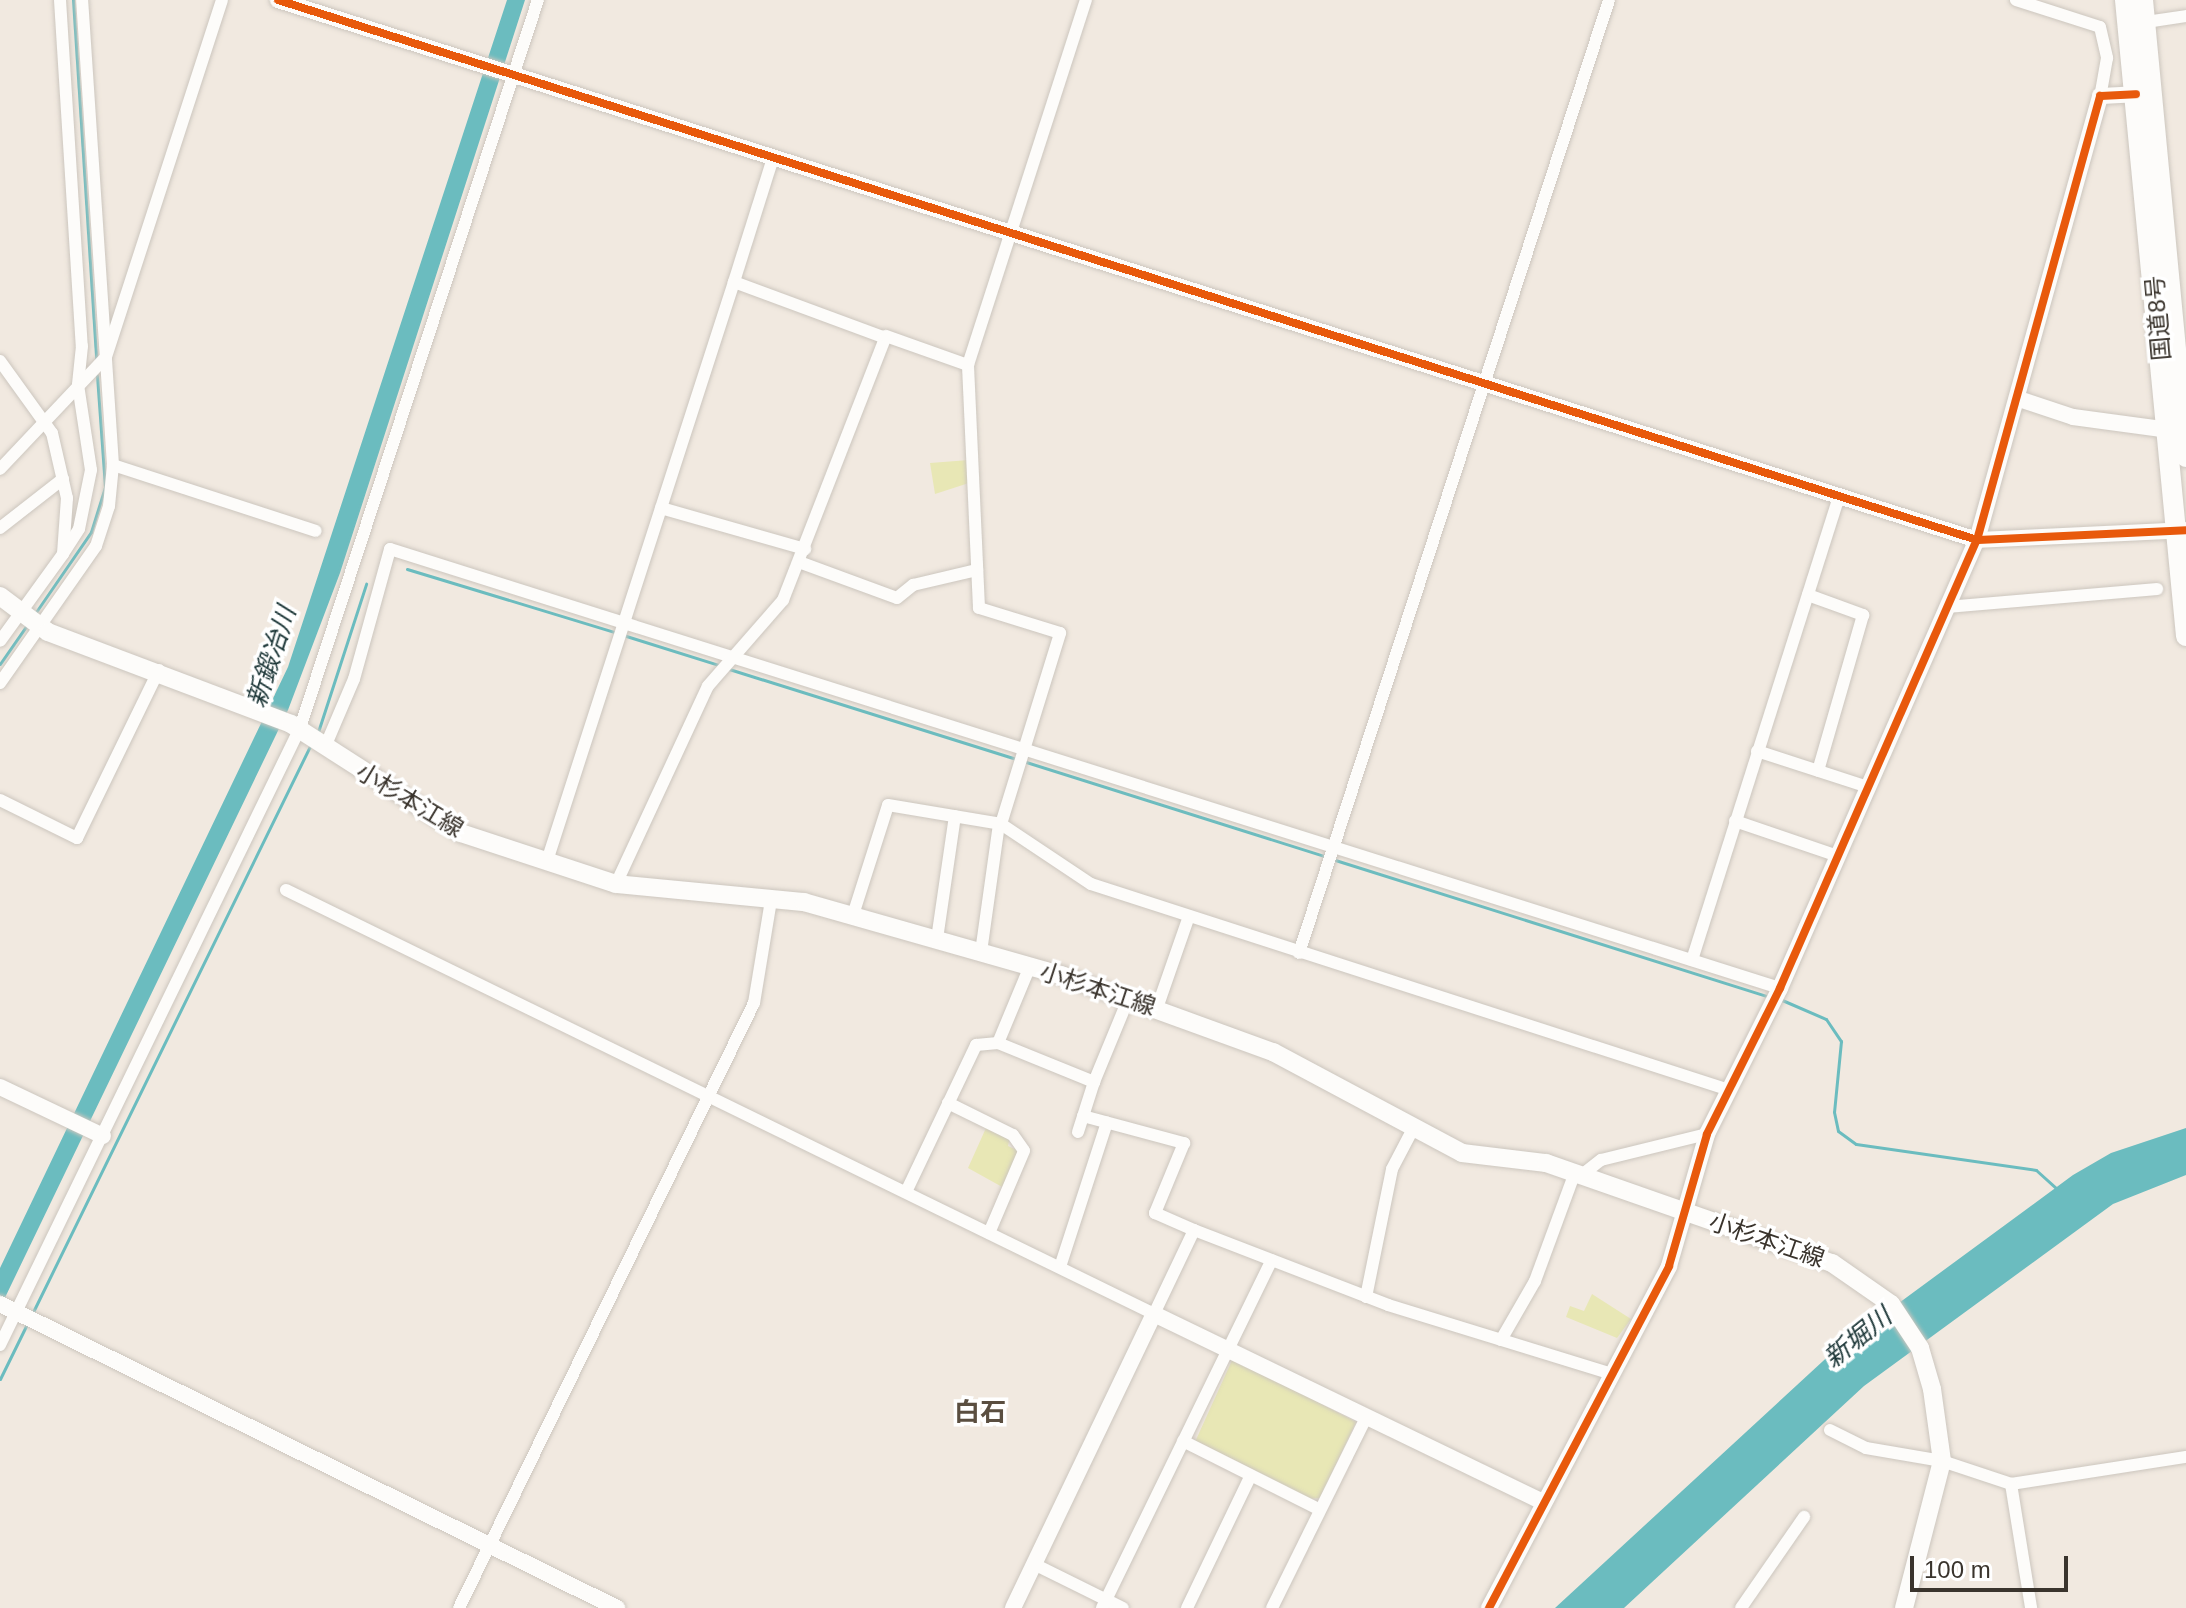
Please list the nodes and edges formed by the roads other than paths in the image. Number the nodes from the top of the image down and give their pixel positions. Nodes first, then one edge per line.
1 (60, 0) edge
2 (82, 0) edge
3 (222, 0) edge
4 (278, 0) edge
5 (538, 0) edge
6 (1086, 0) edge
7 (1609, 0) edge
8 (2016, 0) edge
9 (2125, 0) edge
10 (2143, 0) edge
11 (2186, 16) edge
12 (2146, 22) junction
13 (510, 74) junction
14 (2136, 94) junction
15 (2100, 96) junction
16 (773, 158) junction
17 (1013, 233) junction
18 (734, 282) junction
19 (885, 338) junction
20 (106, 357) junction
21 (968, 365) junction
22 (2, 367) edge
23 (1486, 384) junction
24 (78, 385) junction
25 (2019, 399) junction
26 (43, 422) junction
27 (2169, 430) junction
28 (2186, 457) edge
29 (113, 465) junction
30 (0, 469) edge
31 (63, 479) junction
32 (1839, 497) junction
33 (661, 508) junction
34 (0, 528) edge
35 (2181, 529) edge
36 (316, 531) dead end
37 (1977, 540) junction
38 (805, 549) junction
39 (63, 554) junction
40 (799, 562) junction
41 (977, 570) junction
42 (2157, 589) dead end
43 (1808, 595) junction
44 (0, 596) edge
45 (1947, 607) junction
46 (31, 621) junction
47 (625, 621) junction
48 (2186, 636) edge
49 (0, 641) edge
50 (735, 656) junction
51 (159, 668) junction
52 (0, 683) edge
53 (299, 729) junction
54 (325, 747) junction
55 (1024, 747) junction
56 (1757, 751) junction
57 (1818, 771) junction
58 (1868, 787) junction
59 (0, 800) edge
60 (955, 816) junction
61 (1735, 821) junction
62 (1000, 824) junction
63 (1339, 848) junction
64 (1838, 856) junction
65 (547, 861) junction
66 (616, 884) junction
67 (286, 890) dead end
68 (771, 900) junction
69 (853, 915) junction
70 (1189, 916) junction
71 (937, 939) junction
72 (981, 952) junction
73 (1299, 953) junction
74 (1692, 960) junction
75 (1030, 966) junction
76 (1780, 988) junction
77 (1129, 997) junction
78 (1157, 1008) junction
79 (998, 1043) junction
80 (1094, 1082) junction
81 (0, 1087) edge
82 (1726, 1089) junction
83 (709, 1096) junction
84 (948, 1103) junction
85 (1083, 1116) junction
86 (1107, 1122) junction
87 (1414, 1127) junction
88 (1078, 1132) dead end
89 (99, 1134) junction
90 (1707, 1134) junction
91 (1579, 1173) junction
92 (906, 1192) junction
93 (1687, 1213) junction
94 (1194, 1230) junction
95 (989, 1233) junction
96 (1272, 1260) junction
97 (1060, 1267) junction
98 (1366, 1297) junction
99 (8, 1308) edge
100 (1154, 1314) junction
101 (1501, 1340) junction
102 (0, 1345) edge
103 (1229, 1345) junction
104 (1609, 1373) junction
105 (1367, 1416) junction
106 (1830, 1430) dead end
107 (1183, 1441) junction
108 (2186, 1457) edge
109 (1942, 1461) junction
110 (1250, 1477) junction
111 (2011, 1484) junction
112 (1543, 1502) junction
113 (1320, 1510) junction
114 (1804, 1517) dead end
115 (490, 1546) junction
116 (1034, 1564) junction
117 (1104, 1604) edge
118 (459, 1608) edge
119 (617, 1608) edge
120 (1013, 1608) edge
121 (1123, 1608) edge
122 (1187, 1608) edge
123 (1272, 1608) edge
124 (1489, 1608) edge
125 (1741, 1608) edge
126 (1904, 1608) edge
127 (2031, 1608) edge

1 - 24 street
2 - 20 street
3 - 20 street
4 - 13 street
5 - 13 street
6 - 17 street
7 - 23 street
8 - 15 street
9 - 14 highway, 国道8号
10 - 12 highway, 国道8号
11 - 12 street
12 - 28 highway, 国道8号
13 - 16 street
13 - 53 street
14 - 15 street
14 - 27 highway, 国道8号
15 - 25 street
16 - 17 street
16 - 18 street
17 - 21 street
17 - 23 street
18 - 19 street
18 - 33 street
19 - 21 street
19 - 38 street
20 - 24 street
20 - 29 street
21 - 41 street
22 - 26 street
23 - 32 street
23 - 63 street
24 - 26 street
24 - 39 street
25 - 27 street
25 - 37 street
26 - 30 street
26 - 31 street
27 - 35 highway, 国道8号
29 - 36 street
29 - 46 street
31 - 34 street
31 - 39 street
32 - 37 street
32 - 43 street
33 - 38 street
33 - 47 street
35 - 37 street
35 - 48 highway, 国道8号
37 - 45 street
38 - 40 street
39 - 46 street
40 - 41 street
40 - 50 street
41 - 55 street
42 - 45 street
43 - 56 street
43 - 57 street
44 - 46 main road, 小杉本江線
45 - 58 street
46 - 49 street
46 - 51 main road, 小杉本江線
46 - 52 street
47 - 50 street
47 - 54 street
47 - 65 street
50 - 55 street
50 - 66 street
51 - 53 main road, 小杉本江線
51 - 59 street
53 - 54 main road, 小杉本江線
53 - 89 street
54 - 65 main road, 小杉本江線
55 - 62 street
55 - 63 street
56 - 57 street
56 - 61 street
57 - 58 street
58 - 64 street
60 - 62 street
60 - 69 street
60 - 71 street
61 - 64 street
61 - 74 street
62 - 70 street
62 - 72 street
63 - 73 street
63 - 74 street
64 - 76 street
65 - 66 main road, 小杉本江線
66 - 68 main road, 小杉本江線
67 - 83 street
68 - 69 main road, 小杉本江線
68 - 83 street
69 - 71 main road, 小杉本江線
70 - 73 street
70 - 78 street
71 - 72 main road, 小杉本江線
72 - 75 main road, 小杉本江線
73 - 82 street
74 - 76 street
75 - 77 main road, 小杉本江線
75 - 79 street
76 - 82 street
77 - 78 main road, 小杉本江線
77 - 80 street
78 - 87 main road, 小杉本江線
79 - 80 street
79 - 84 street
80 - 85 street
81 - 89 street
82 - 90 street
83 - 92 street
83 - 115 street
84 - 92 street
84 - 95 street
85 - 86 street
85 - 88 street
86 - 94 street
86 - 97 street
87 - 91 main road, 小杉本江線
87 - 98 street
89 - 99 street
90 - 91 street
90 - 93 street
91 - 93 main road, 小杉本江線
91 - 101 street
92 - 95 street
93 - 104 street
93 - 109 main road, 小杉本江線
94 - 96 street
94 - 100 street
95 - 97 street
96 - 98 street
96 - 103 street
97 - 100 street
98 - 101 street
99 - 102 street
99 - 115 street
100 - 103 street
100 - 116 street
101 - 104 street
103 - 105 street
103 - 107 street
104 - 112 street
105 - 112 street
105 - 113 street
106 - 109 street
107 - 110 street
107 - 117 street
108 - 111 street
109 - 111 street
109 - 126 main road, 小杉本江線
110 - 113 street
110 - 122 street
111 - 127 street
112 - 124 street
113 - 123 street
114 - 125 street
115 - 118 street
115 - 119 street
116 - 117 street
116 - 120 street
117 - 121 street

